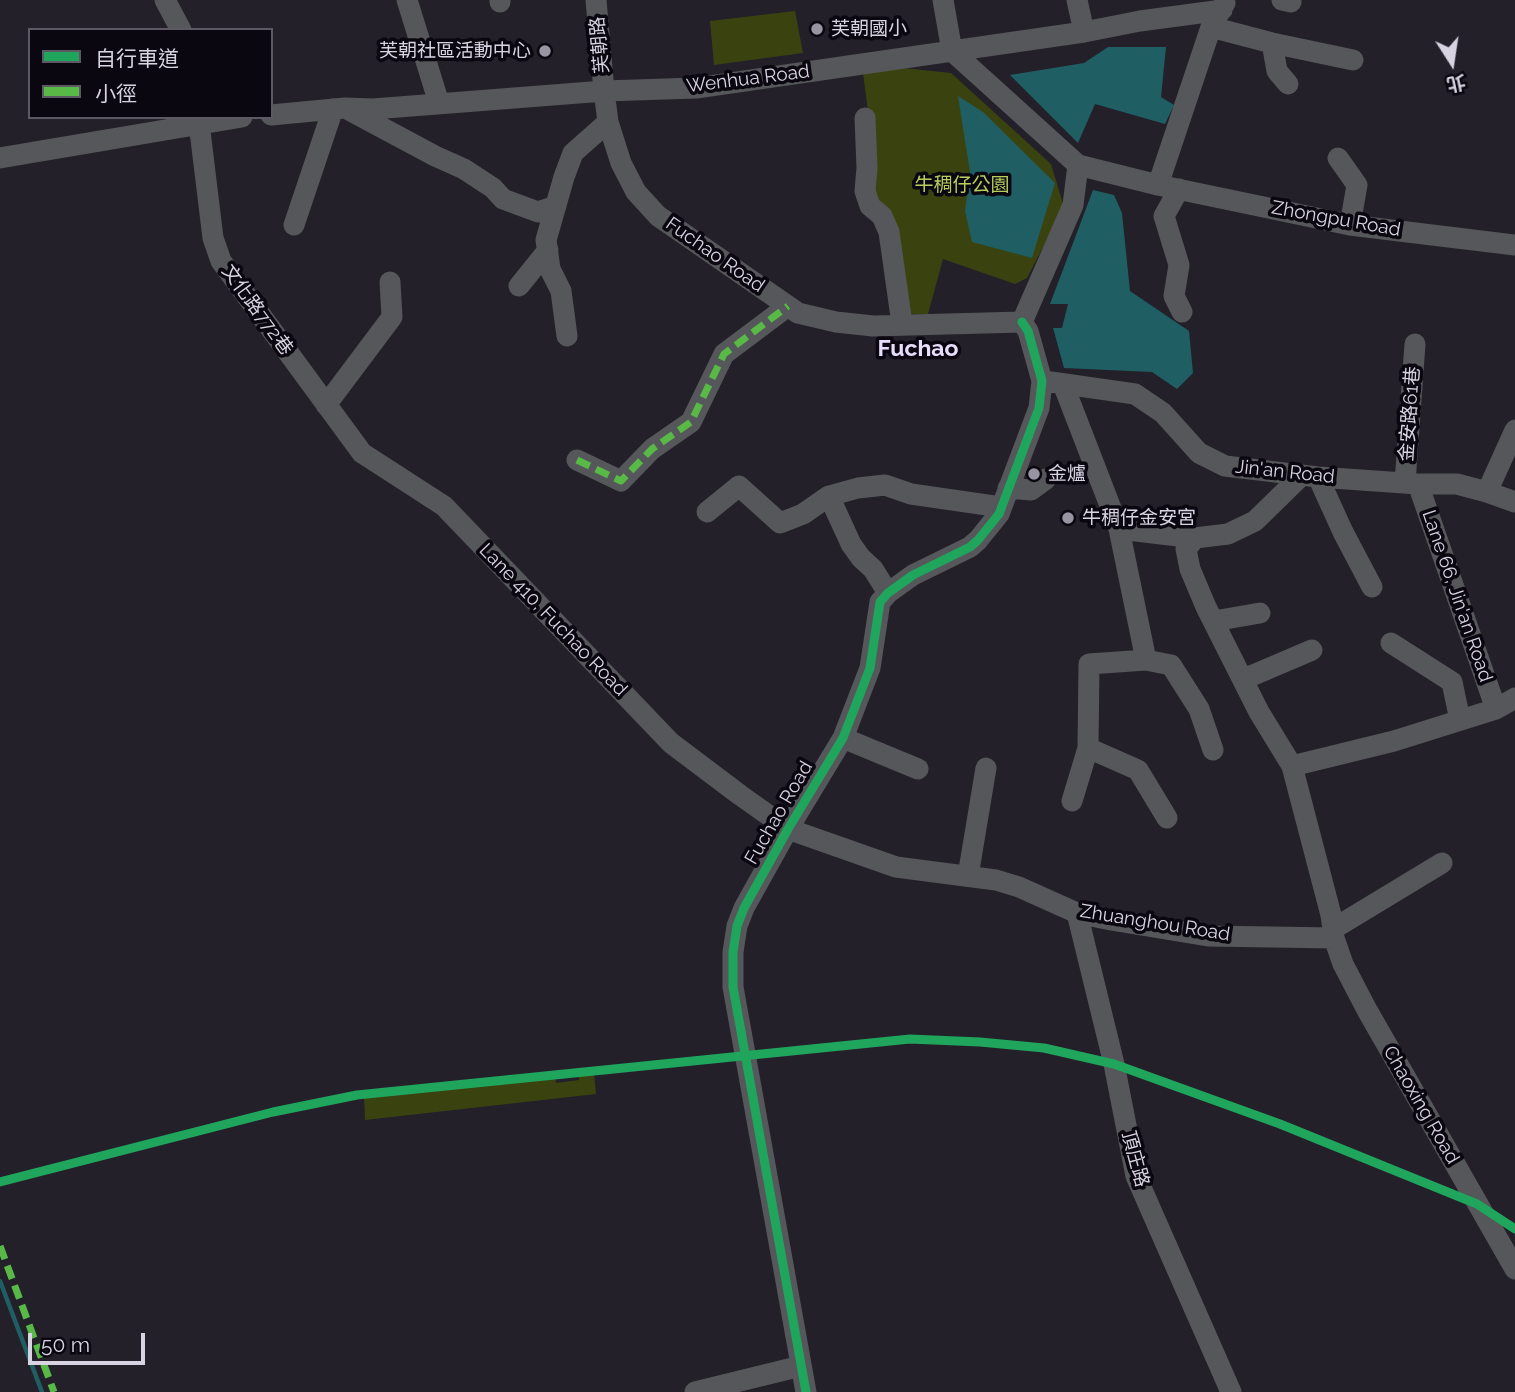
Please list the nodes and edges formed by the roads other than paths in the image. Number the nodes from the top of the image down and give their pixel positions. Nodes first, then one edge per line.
1 (165, 0) edge
2 (407, 0) edge
3 (596, 0) edge
4 (943, 0) edge
5 (1077, 0) edge
6 (1136, 0) edge
7 (1219, 12) edge
8 (1140, 21) junction
9 (180, 28) edge
10 (1084, 32) junction
11 (1272, 43) junction
12 (952, 51) junction
13 (1353, 60) dead end
14 (1288, 84) dead end
15 (604, 91) junction
16 (439, 103) junction
17 (339, 108) junction
18 (273, 114) edge
19 (865, 118) dead end
20 (227, 119) edge
21 (608, 122) junction
22 (199, 123) junction
23 (0, 158) edge
24 (1338, 158) dead end
25 (1078, 165) junction
26 (1168, 187) junction
27 (556, 206) junction
28 (294, 225) dead end
29 (1350, 225) junction
30 (1515, 245) edge
31 (548, 250) junction
32 (390, 282) dead end
33 (519, 286) dead end
34 (788, 306) junction
35 (1182, 313) dead end
36 (1022, 323) junction
37 (902, 324) junction
38 (567, 336) dead end
39 (1415, 344) dead end
40 (1053, 382) junction
41 (326, 405) junction
42 (1515, 430) edge
43 (577, 460) dead end
44 (1310, 476) junction
45 (1046, 479) dead end
46 (1411, 483) junction
47 (1487, 492) junction
48 (830, 496) junction
49 (1005, 497) junction
50 (1515, 502) edge
51 (707, 512) dead end
52 (1119, 529) junction
53 (1195, 538) junction
54 (1372, 587) dead end
55 (888, 593) junction
56 (1260, 613) dead end
57 (1214, 621) junction
58 (1391, 643) dead end
59 (1312, 650) dead end
60 (1146, 660) junction
61 (1244, 680) junction
62 (1515, 698) edge
63 (1496, 709) junction
64 (1460, 720) junction
65 (843, 738) junction
66 (1088, 748) junction
67 (1213, 750) dead end
68 (1292, 766) junction
69 (986, 768) dead end
70 (918, 769) dead end
71 (1072, 801) dead end
72 (1167, 818) dead end
73 (788, 829) junction
74 (1442, 863) dead end
75 (968, 876) junction
76 (1077, 913) junction
77 (1334, 934) junction
78 (1515, 1269) edge
79 (801, 1366) junction
80 (695, 1392) edge
81 (806, 1392) edge
82 (1231, 1392) edge

1 - 9 street
2 - 16 street
3 - 15 street, 芙朝路
4 - 12 street
5 - 10 street
6 - 8 street
7 - 8 street, Wenhua Road
7 - 11 street
7 - 26 street
8 - 10 street, Wenhua Road
10 - 12 street, Wenhua Road
11 - 13 street
11 - 14 street
12 - 15 street, Wenhua Road
12 - 25 street
15 - 16 street, Wenhua Road
15 - 21 street, Fuchao Road
16 - 17 street, Wenhua Road
17 - 18 street, Wenhua Road
17 - 27 street
17 - 28 street
19 - 37 street
20 - 22 street
21 - 27 street
21 - 34 street, Fuchao Road
22 - 23 street
22 - 41 street, 文化路772巷
24 - 29 street
25 - 26 street, Zhongpu Road
25 - 36 street
26 - 29 street, Zhongpu Road
26 - 35 street
27 - 31 street
29 - 30 street, Zhongpu Road
31 - 33 street
31 - 38 street
32 - 41 street
34 - 37 street, Fuchao Road
34 - 43 street
36 - 37 street, Fuchao Road
36 - 40 street
39 - 46 street, 金安路61巷
40 - 44 street, Jin'an Road
40 - 49 street
40 - 52 street
41 - 73 street, Lane 410, Fuchao Road
42 - 47 street
44 - 46 street, Jin'an Road
44 - 53 street
44 - 54 street
45 - 49 street
46 - 47 street, Jin'an Road
46 - 63 street, Lane 66, Jin'an Road
47 - 50 street, Jin'an Road
48 - 49 street
48 - 51 street
48 - 55 street
49 - 55 street
52 - 53 street
52 - 60 street
53 - 57 street
55 - 65 street, Fuchao Road
56 - 57 street
57 - 61 street
58 - 64 street
59 - 61 street
60 - 66 street
60 - 67 street
61 - 68 street
62 - 63 street
63 - 64 street
64 - 68 street
65 - 70 street
65 - 73 street, Fuchao Road
66 - 71 street
66 - 72 street
68 - 77 street
69 - 75 street
73 - 75 street, Zhuanghou Road
73 - 79 street, Fuchao Road
74 - 77 street
75 - 76 street, Zhuanghou Road
76 - 77 street, Zhuanghou Road
76 - 82 street, 頂庄路
77 - 78 street, Chaoxing Road
79 - 80 street
79 - 81 street, Fuchao Road

